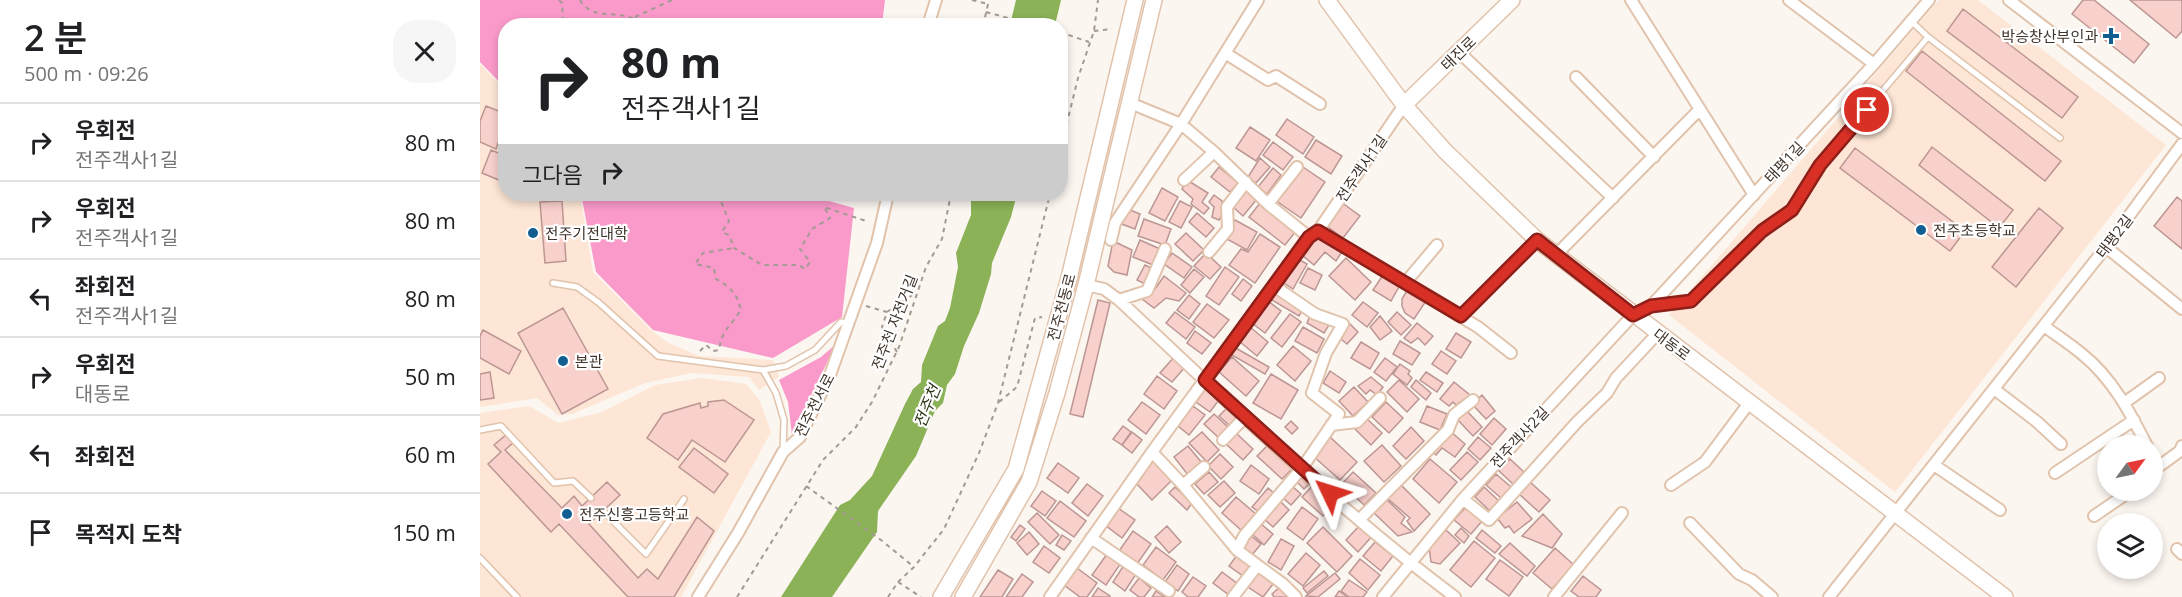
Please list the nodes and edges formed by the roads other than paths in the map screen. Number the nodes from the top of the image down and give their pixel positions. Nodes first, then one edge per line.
1 (936, 0) edge
2 (1135, 0) edge
3 (1155, 0) edge
4 (1258, 0) edge
5 (1327, 0) edge
6 (1512, 0) edge
7 (1631, 0) edge
8 (1789, 0) edge
9 (1929, 0) edge
10 (2009, 0) edge
11 (930, 18) edge
12 (1911, 21) junction
13 (1928, 37) junction
14 (1460, 52) junction
15 (1225, 53) junction
16 (1874, 64) junction
17 (1576, 77) dead end
18 (1130, 103) junction
19 (1320, 104) dead end
20 (1404, 105) junction
21 (1700, 109) junction
22 (1181, 124) junction
23 (2182, 133) edge
24 (2061, 138) dead end
25 (2182, 144) edge
26 (1214, 152) junction
27 (1654, 157) junction
28 (1296, 167) dead end
29 (1184, 180) dead end
30 (1246, 182) junction
31 (1754, 195) junction
32 (1613, 198) junction
33 (886, 201) edge
34 (1268, 204) junction
35 (1314, 234) junction
36 (1111, 240) dead end
37 (1537, 240) junction
38 (1437, 245) dead end
39 (2106, 247) junction
40 (1165, 249) dead end
41 (1209, 252) dead end
42 (1556, 256) junction
43 (553, 283) dead end
44 (1405, 283) junction
45 (1086, 285) junction
46 (1274, 286) junction
47 (1119, 300) junction
48 (1651, 306) junction
49 (2182, 309) edge
50 (1633, 315) junction
51 (1461, 316) junction
52 (849, 323) junction
53 (2044, 326) junction
54 (1657, 334) junction
55 (1511, 353) dead end
56 (763, 370) junction
57 (2159, 378) dead end
58 (1205, 380) junction
59 (1994, 389) junction
60 (1380, 398) dead end
61 (1473, 400) dead end
62 (1749, 403) junction
63 (2124, 403) junction
64 (1245, 417) junction
65 (2134, 420) junction
66 (1331, 425) junction
67 (480, 430) edge
68 (2142, 435) edge
69 (1223, 440) dead end
70 (2061, 444) dead end
71 (2182, 446) edge
72 (783, 452) junction
73 (1152, 452) junction
74 (2163, 464) edge
75 (1934, 465) junction
76 (1204, 467) dead end
77 (1302, 468) junction
78 (2055, 473) dead end
79 (1183, 485) junction
80 (1671, 485) dead end
81 (591, 498) dead end
82 (1463, 498) junction
83 (684, 499) dead end
84 (2116, 501) edge
85 (2000, 510) dead end
86 (603, 511) dead end
87 (1622, 513) dead end
88 (1896, 514) junction
89 (2094, 516) dead end
90 (1360, 519) junction
91 (1690, 523) dead end
92 (1091, 538) junction
93 (1237, 550) junction
94 (480, 558) edge
95 (1409, 562) junction
96 (1257, 566) junction
97 (1169, 591) dead end
98 (517, 597) edge
99 (698, 597) edge
100 (941, 597) edge
101 (963, 597) edge
102 (1050, 597) edge
103 (1233, 597) edge
104 (1296, 597) edge
105 (1383, 597) edge
106 (1455, 597) edge
107 (1554, 597) edge
108 (1772, 597) edge
109 (1829, 597) edge
110 (2005, 597) edge

1 - 11 street
2 - 100 street, 전주천동로
3 - 18 street, 전주천동로
4 - 15 street
5 - 20 street, 대동로
6 - 14 street, 태진로
7 - 21 street
8 - 16 street
9 - 12 street, 태평1길
10 - 23 street
12 - 13 lane
12 - 16 street, 태평1길
13 - 24 lane
13 - 48 lane
14 - 20 street, 태진로
14 - 32 street
15 - 19 street
15 - 22 street
16 - 31 street, 태평1길
17 - 27 street
18 - 22 street
18 - 45 street, 전주천동로
20 - 35 street, 전주객사1길
20 - 37 street, 대동로
21 - 27 street
21 - 31 street
22 - 26 street
22 - 36 street
25 - 39 street, 태평2길
26 - 29 street
26 - 30 street
27 - 32 street
28 - 34 street
30 - 34 street
30 - 41 street
31 - 48 street, 태평1길
32 - 42 street
33 - 52 street, 전주천서로
34 - 35 street
35 - 44 street
35 - 46 street, 전주객사1길
37 - 42 street, 대동로
37 - 51 street
38 - 44 street
39 - 49 street
39 - 53 street, 태평2길
40 - 47 street
42 - 50 street, 대동로
43 - 56 lane
44 - 51 street
45 - 47 street
45 - 101 street, 전주천동로
46 - 58 street, 전주객사1길
46 - 66 street
47 - 58 street
48 - 50 street, 태평1길
50 - 54 street, 대동로
50 - 82 street, 전주객사2길
51 - 55 street
52 - 56 lane
52 - 72 street, 전주천서로
53 - 59 street, 태평2길
53 - 63 street
54 - 62 street, 대동로
54 - 82 street
56 - 72 lane
57 - 63 street
58 - 64 street
58 - 73 street, 전주객사1길
59 - 70 street
59 - 75 street, 태평2길
60 - 66 street
61 - 90 street
62 - 80 street
62 - 88 street, 대동로
63 - 65 street
64 - 69 street
64 - 77 street
65 - 68 street
65 - 78 street
66 - 77 street
67 - 81 lane
71 - 74 street
72 - 99 street, 전주천서로
73 - 79 street
73 - 92 street, 전주객사1길
75 - 85 street
75 - 88 street, 태평2길
76 - 79 street
77 - 90 street
77 - 93 street
79 - 93 street
82 - 95 street, 전주객사2길
83 - 86 lane
84 - 89 street
87 - 107 street
88 - 109 street, 태평2길
88 - 110 street, 대동로
90 - 95 street
91 - 108 street
92 - 97 street
92 - 102 street, 전주객사1길
93 - 96 street
94 - 98 lane
95 - 105 street, 전주객사2길
95 - 106 street
96 - 103 street
96 - 104 street

